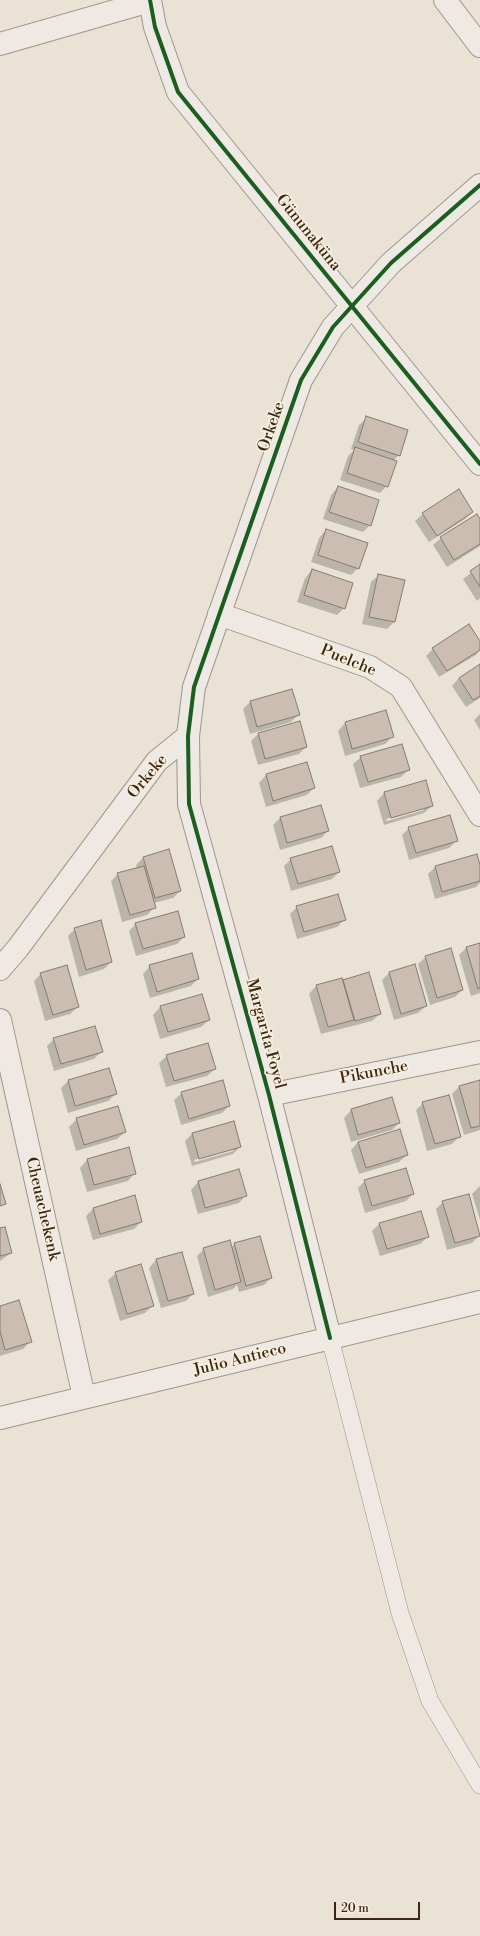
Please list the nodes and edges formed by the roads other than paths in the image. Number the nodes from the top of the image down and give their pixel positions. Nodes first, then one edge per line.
1 (150, 0) edge
2 (445, 0) edge
3 (0, 44) edge
4 (480, 46) edge
5 (480, 185) edge
6 (352, 306) junction
7 (480, 464) edge
8 (219, 614) junction
9 (188, 736) junction
10 (480, 815) edge
11 (0, 969) edge
12 (0, 1020) edge
13 (480, 1052) edge
14 (269, 1095) junction
15 (480, 1302) edge
16 (330, 1338) junction
17 (84, 1397) junction
18 (0, 1418) edge
19 (480, 1785) edge

1 - 3 street
1 - 6 street, Günunaküna
2 - 4 street
5 - 6 street, Orkeke
6 - 7 street, Günunaküna
6 - 8 street, Orkeke
8 - 9 street, Orkeke
8 - 10 street, Puelche
9 - 11 street, Orkeke
9 - 14 street, Margarita Foyel
12 - 17 street, Cheuachekenk
13 - 14 street, Pikunche
14 - 16 street, Margarita Foyel
15 - 16 street, Julio Antieco
16 - 17 street, Julio Antieco
16 - 19 lane
17 - 18 street, Julio Antieco

